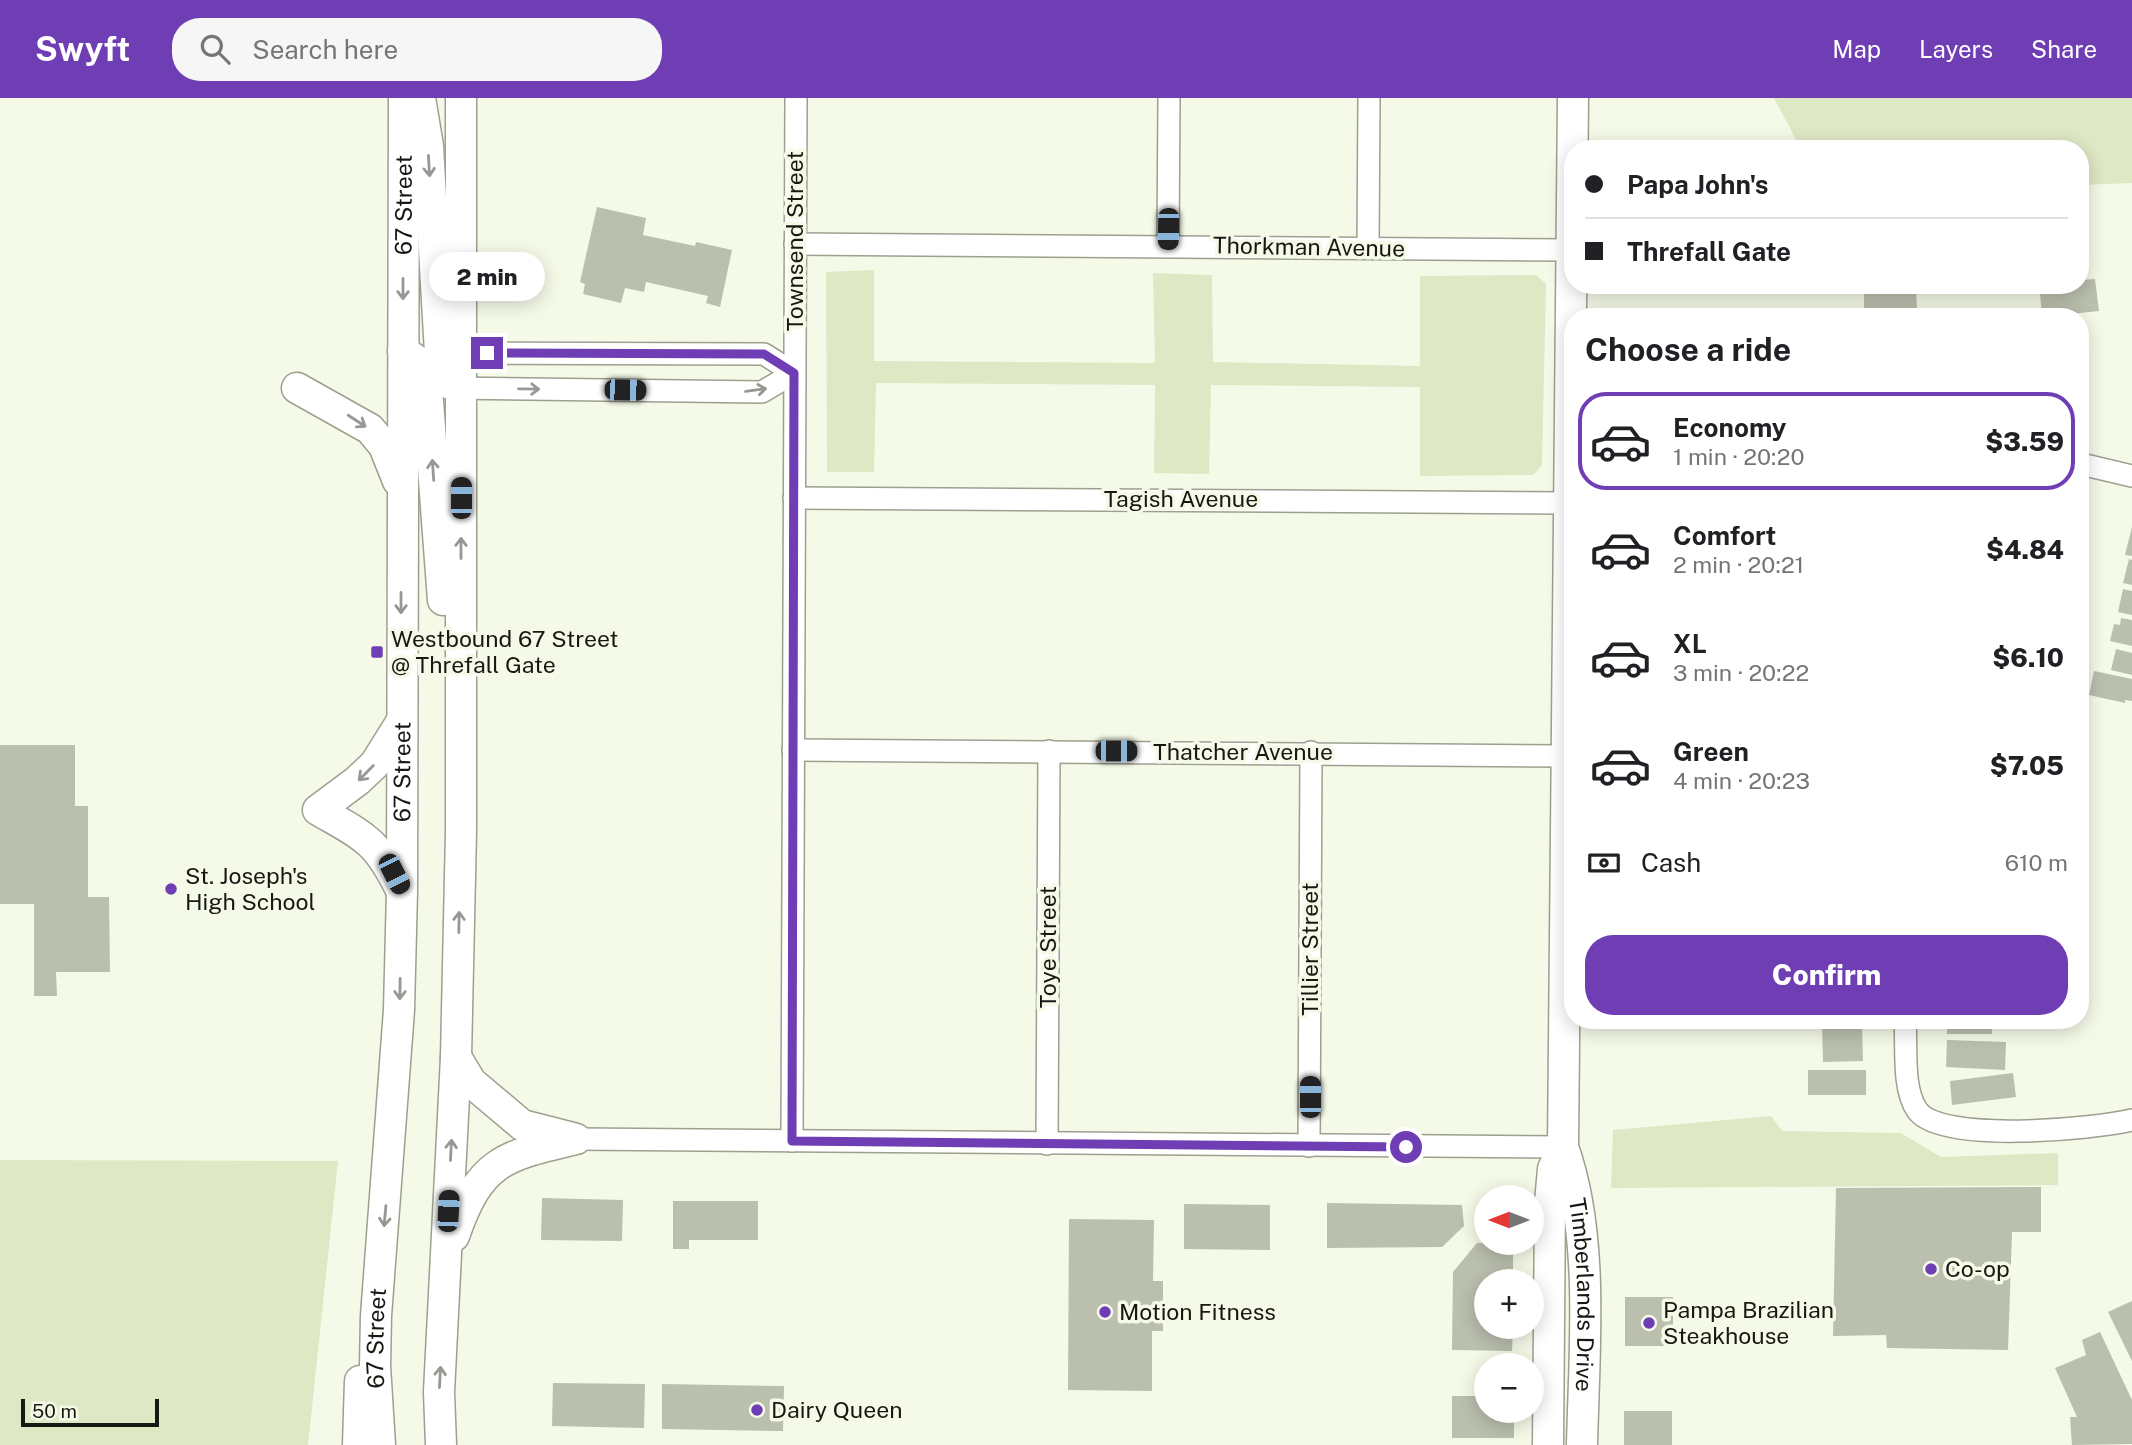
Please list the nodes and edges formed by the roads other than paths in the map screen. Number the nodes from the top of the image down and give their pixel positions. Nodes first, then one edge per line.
1 (404, 98) edge
2 (420, 98) edge
3 (461, 98) edge
4 (796, 98) edge
5 (1169, 98) edge
6 (1369, 98) edge
7 (1573, 98) edge
8 (1573, 140) edge
9 (795, 244) junction
10 (1168, 245) junction
11 (1368, 248) junction
12 (1564, 250) edge
13 (403, 351) junction
14 (450, 353) junction
15 (794, 373) junction
16 (297, 388) dead end
17 (415, 388) junction
18 (461, 389) junction
19 (2089, 466) edge
20 (2132, 476) edge
21 (402, 491) junction
22 (794, 498) junction
23 (1564, 503) edge
24 (400, 724) junction
25 (793, 750) junction
26 (1049, 751) junction
27 (1311, 752) junction
28 (1564, 755) edge
29 (461, 831) junction
30 (402, 891) junction
31 (1564, 1029) edge
32 (1906, 1029) edge
33 (456, 1057) junction
34 (2132, 1120) edge
35 (576, 1139) junction
36 (792, 1141) junction
37 (1047, 1144) junction
38 (1309, 1146) junction
39 (1563, 1147) junction
40 (445, 1262) junction
41 (376, 1317) junction
42 (358, 1445) edge
43 (380, 1445) edge
44 (441, 1445) edge
45 (1548, 1445) edge
46 (1582, 1445) edge

1 -> 13 main road, 67 Street
2 -> 14 main road
3 - 14 main road
4 - 9 street, Townsend Street
5 - 10 street
6 - 11 street
7 - 8 main road, Timberlands Drive
9 - 10 street, Thorkman Avenue
9 - 15 street, Townsend Street
10 - 11 street, Thorkman Avenue
11 - 12 street, Thorkman Avenue
13 - 14 street
13 - 17 main road, 67 Street
14 - 15 street
14 - 18 main road
18 -> 15 street
15 - 22 street, Townsend Street
16 -> 21 main road
17 - 18 street
17 - 21 main road, 67 Street
29 -> 17 main road
29 -> 18 main road
19 - 20 street
21 -> 24 main road, 67 Street
22 - 23 street, Tagish Avenue
22 - 25 street, Townsend Street
24 - 30 main road, 67 Street
24 -> 30 main road
25 - 26 street, Thatcher Avenue
25 - 36 street, Townsend Street
26 - 27 street, Thatcher Avenue
26 - 37 street, Toye Street
27 - 28 street, Thatcher Avenue
27 - 38 street, Tillier Street
33 -> 29 main road
30 -> 41 main road, 67 Street
31 - 39 main road, Timberlands Drive
32 - 34 street
33 - 35 main road
40 -> 33 main road
35 - 36 street
35 - 40 main road
36 - 37 street
37 - 38 street
38 - 39 street
39 - 45 main road, Timberlands Drive
39 - 46 main road, Timberlands Drive
44 -> 40 main road
41 - 42 main road
41 - 43 main road, 67 Street

